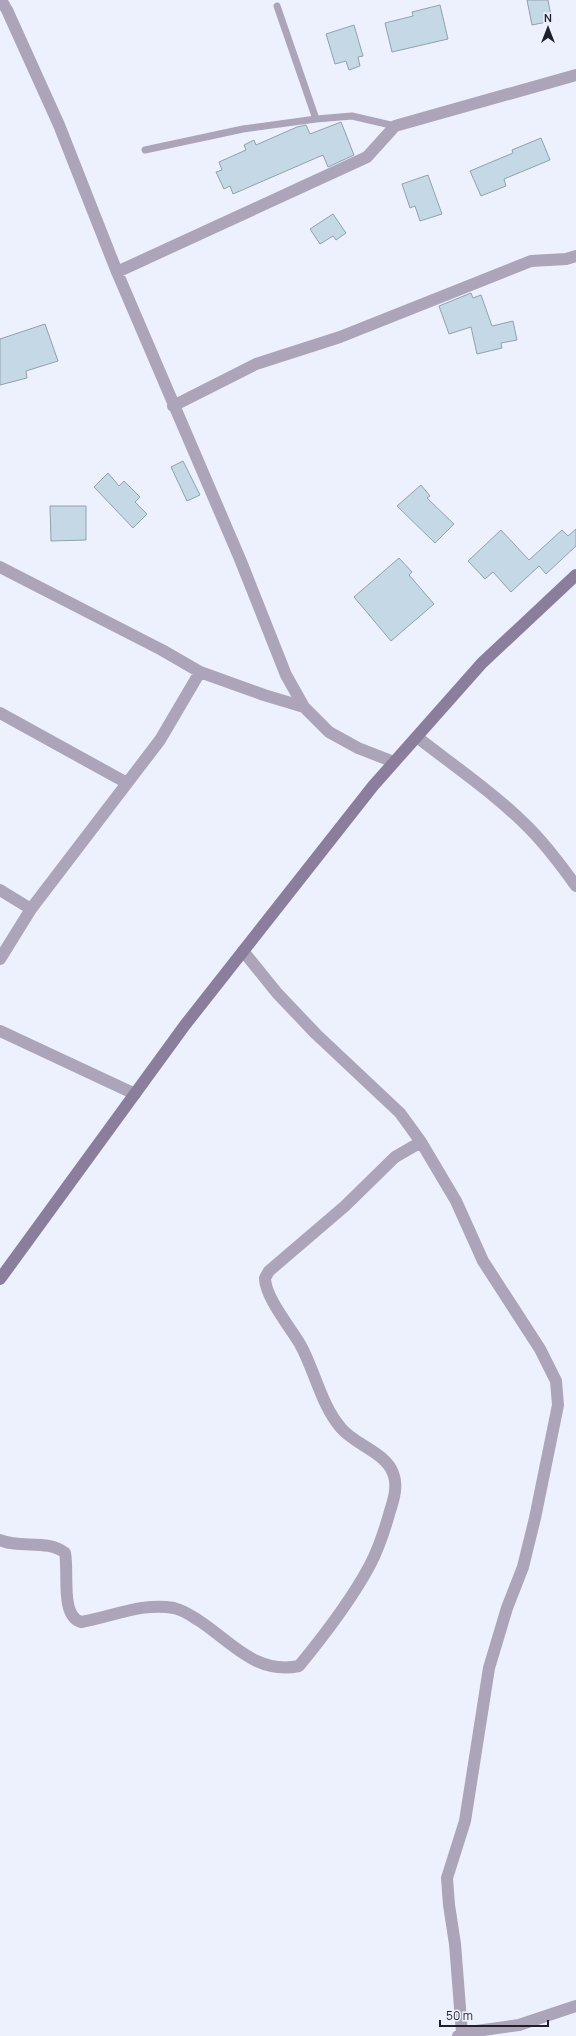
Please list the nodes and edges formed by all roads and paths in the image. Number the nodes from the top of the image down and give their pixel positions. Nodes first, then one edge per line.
1 (1, 0) edge
2 (277, 6) dead end
3 (576, 76) edge
4 (316, 119) junction
5 (395, 126) junction
6 (145, 150) dead end
7 (576, 256) edge
8 (117, 272) junction
9 (173, 406) junction
10 (0, 567) edge
11 (576, 575) edge
12 (200, 672) junction
13 (304, 707) junction
14 (0, 713) edge
15 (417, 737) junction
16 (394, 762) junction
17 (127, 783) junction
18 (576, 886) edge
19 (0, 890) edge
20 (31, 909) junction
21 (243, 951) junction
22 (0, 959) edge
23 (0, 1031) edge
24 (135, 1094) junction
25 (421, 1142) junction
26 (0, 1279) edge
27 (0, 1540) edge
28 (576, 2006) edge
29 (460, 2035) edge

1 - 8 street
2 - 4 lane
3 - 5 street
4 - 5 lane
4 - 6 lane
5 - 8 street
7 - 9 street
8 - 9 street
9 - 13 street
10 - 12 street
11 - 15 main road
12 - 13 street
12 - 17 street
13 - 16 street
14 - 17 street
15 - 16 main road
15 - 18 street
16 - 21 main road
17 - 20 street
19 - 20 street
20 - 22 street
21 - 24 main road
21 - 25 street
23 - 24 street
24 - 26 main road
25 - 27 street
25 - 29 street
28 - 29 street

